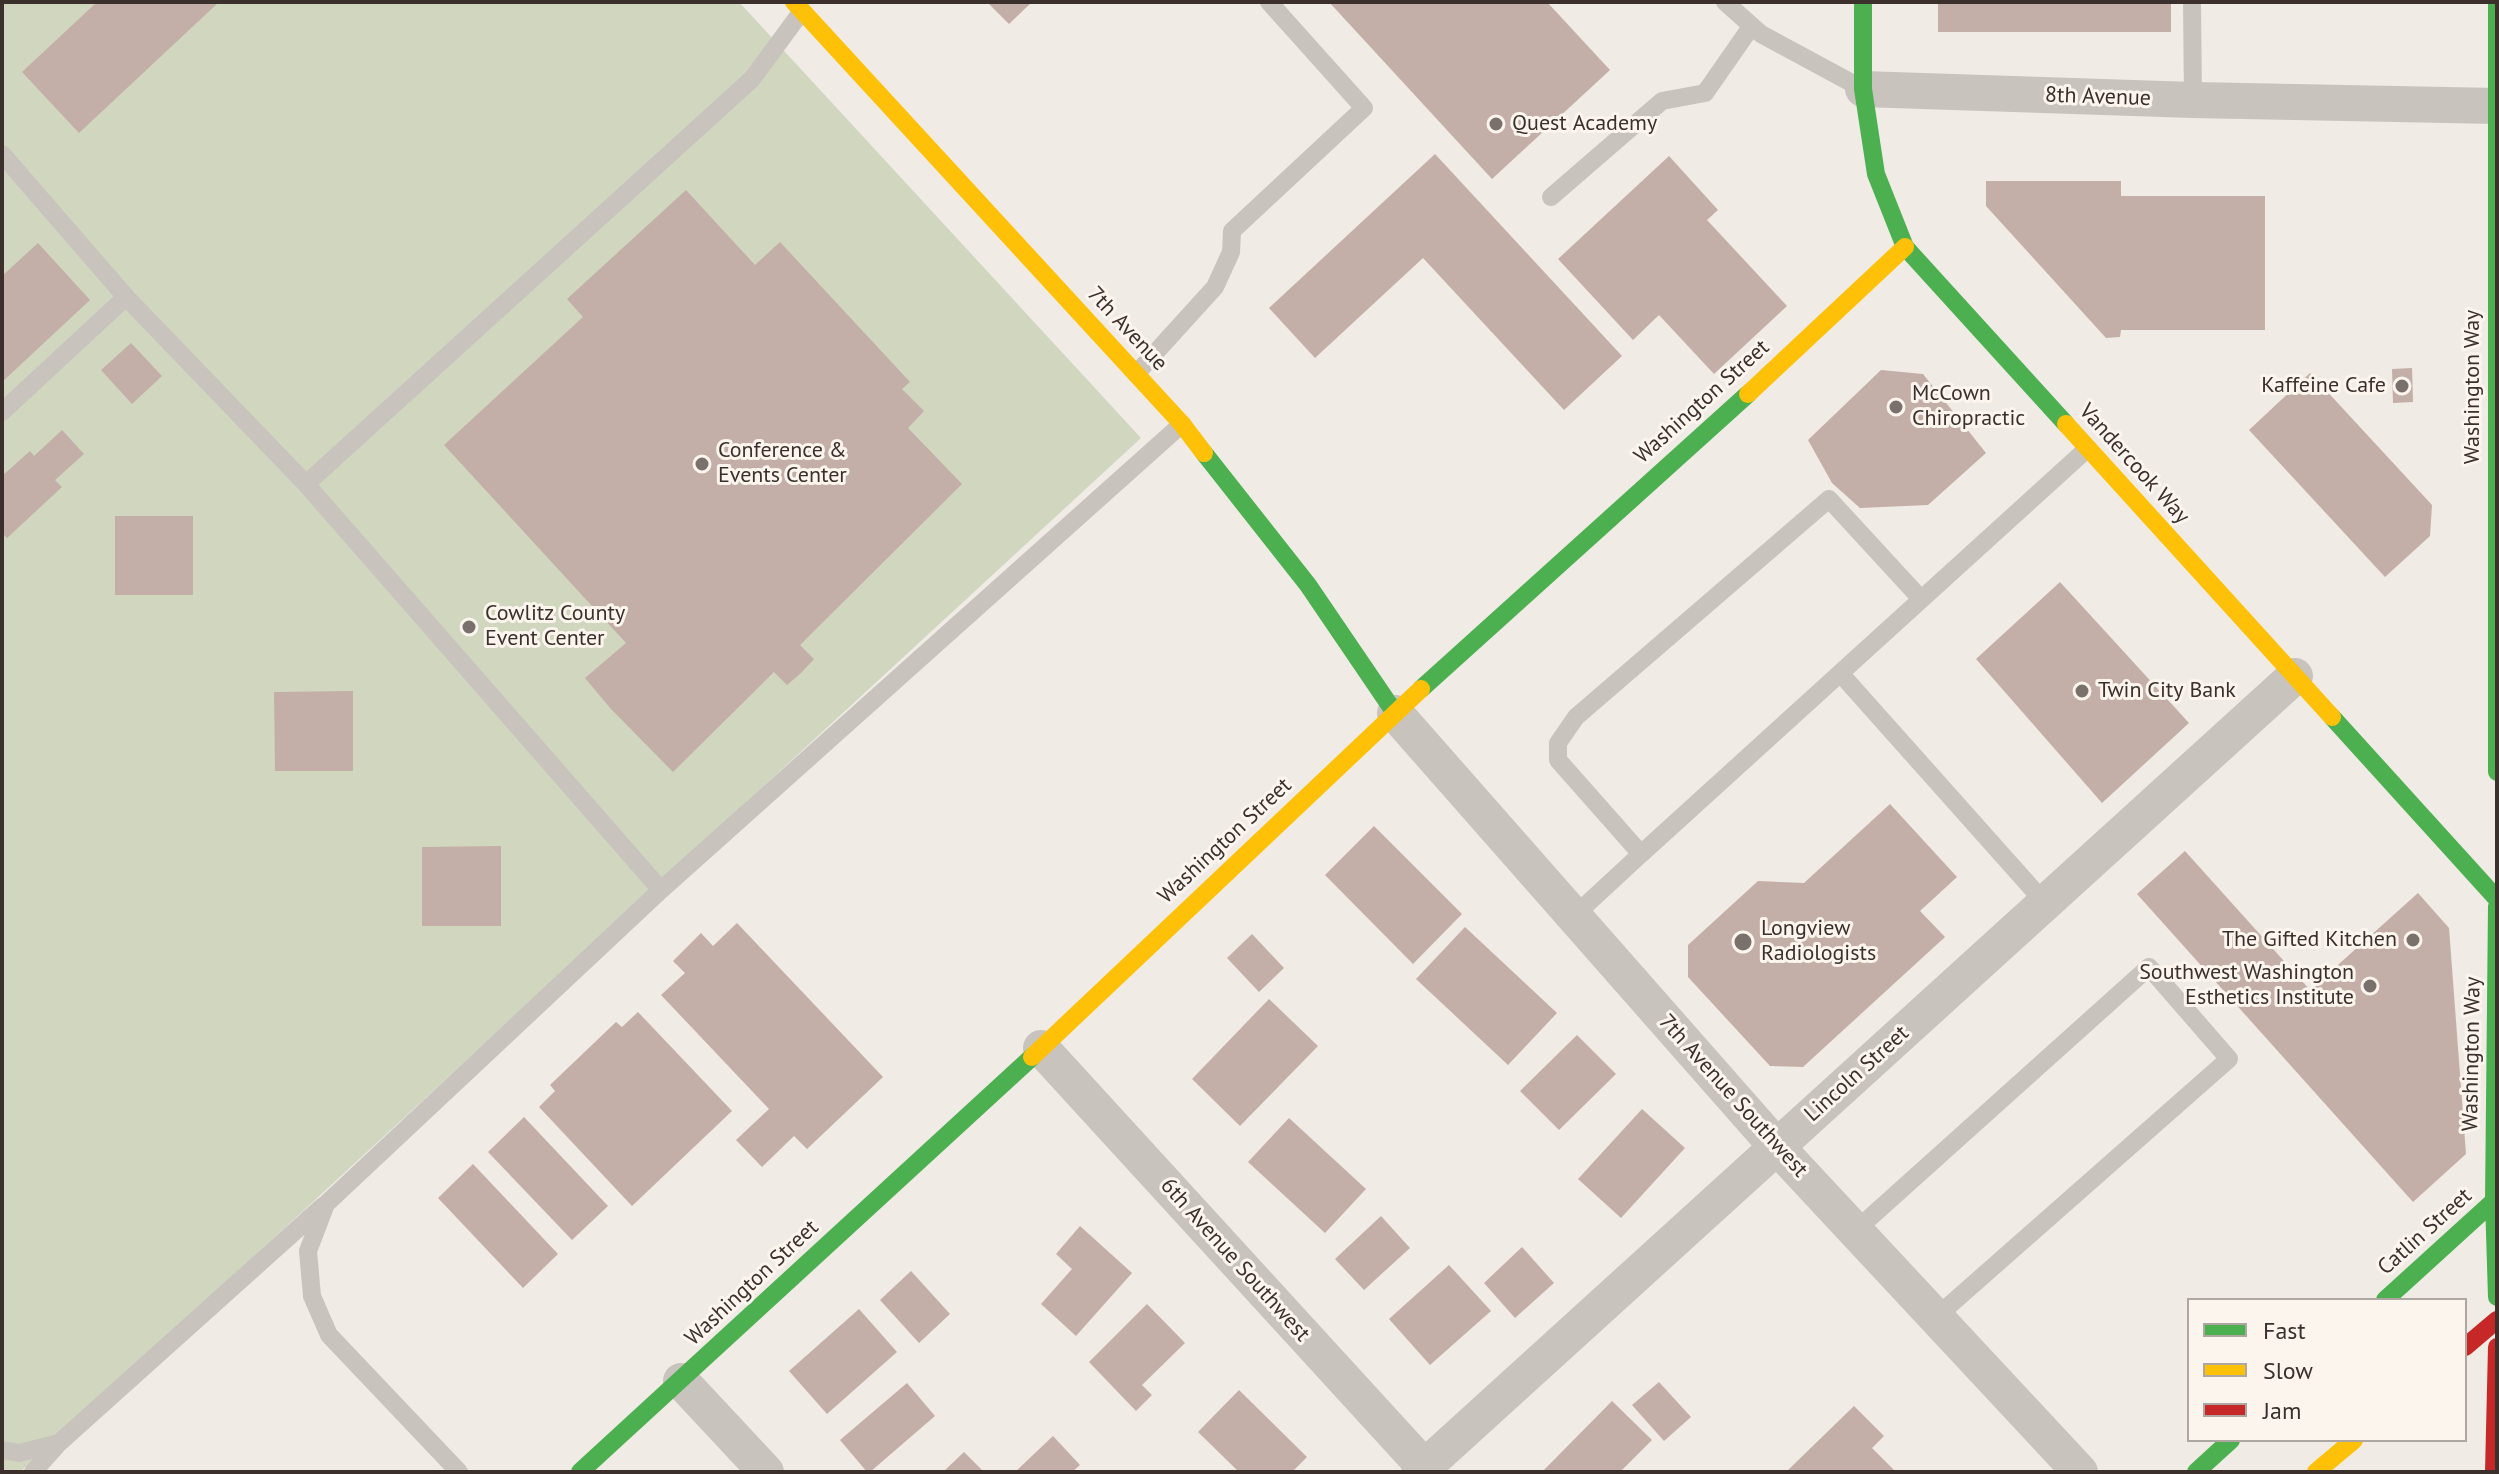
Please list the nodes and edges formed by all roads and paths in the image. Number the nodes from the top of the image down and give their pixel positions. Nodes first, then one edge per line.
1 (1269, 2) edge
2 (1725, 2) edge
3 (1863, 2) edge
4 (2192, 2) edge
5 (2497, 2) edge
6 (801, 5) edge
7 (1751, 27) junction
8 (1863, 89) junction
9 (2193, 100) junction
10 (2497, 106) edge
11 (2, 154) edge
12 (1551, 197) dead end
13 (1905, 247) junction
14 (126, 297) junction
15 (1136, 374) junction
16 (2, 412) edge
17 (1182, 424) junction
18 (2088, 448) junction
19 (306, 484) junction
20 (1921, 599) junction
21 (1840, 673) junction
22 (2295, 676) junction
23 (1395, 713) junction
24 (2497, 772) edge
25 (1641, 854) junction
26 (661, 890) junction
27 (2497, 899) edge
28 (2045, 903) junction
29 (2497, 906) edge
30 (1574, 916) junction
31 (1041, 1048) junction
32 (1777, 1147) junction
33 (2496, 1200) edge
34 (326, 1204) junction
35 (1855, 1231) junction
36 (2497, 1297) edge
37 (2387, 1298) edge
38 (1935, 1318) junction
39 (2497, 1320) edge
40 (2467, 1345) edge
41 (2497, 1347) edge
42 (681, 1381) junction
43 (2229, 1442) edge
44 (2352, 1442) edge
45 (59, 1443) junction
46 (2, 1450) edge
47 (1424, 1470) edge
48 (33, 1472) edge
49 (459, 1472) edge
50 (580, 1472) edge
51 (766, 1472) edge
52 (2080, 1472) edge
53 (2196, 1472) edge
54 (2316, 1472) edge
55 (2494, 1472) edge

1 - 15 lane
2 - 7 lane, 8th Avenue
3 - 8 street, Vandercook Way
4 - 9 lane
5 - 10 street, Washington Way
6 - 15 street, 7th Avenue
6 - 19 lane
7 - 8 lane, 8th Avenue
7 - 12 lane
8 - 9 street, 8th Avenue
8 - 13 street, Vandercook Way
9 - 10 street, 8th Avenue
10 - 24 street, Washington Way
11 - 14 lane
13 - 18 street, Vandercook Way
13 - 23 street, Washington Street
14 - 16 lane
14 - 19 lane
15 - 17 street, 7th Avenue
17 - 23 street, 7th Avenue
17 - 26 lane
18 - 20 lane
18 - 22 street, Vandercook Way
19 - 26 lane
20 - 21 lane
20 - 25 lane
21 - 25 lane
21 - 28 lane
22 - 27 street, Vandercook Way
22 - 28 street, Lincoln Street
23 - 30 street, 7th Avenue Southwest
23 - 31 street, Washington Street
25 - 30 lane
26 - 34 lane
28 - 32 street, Lincoln Street
29 - 33 street, Washington Way
30 - 32 street, 7th Avenue Southwest
31 - 42 street, Washington Street
31 - 47 street, 6th Avenue Southwest
32 - 35 street, 7th Avenue Southwest
32 - 47 street, Lincoln Street
33 - 36 street, Washington Way
33 - 37 street, Catlin Street
34 - 45 lane
34 - 49 lane
35 - 38 street, 7th Avenue Southwest
35 - 38 lane
38 - 52 street, 7th Avenue Southwest
39 - 40 street
41 - 55 street
42 - 50 street, Washington Street
42 - 51 street
43 - 53 street
44 - 54 street
45 - 46 lane
45 - 48 lane

